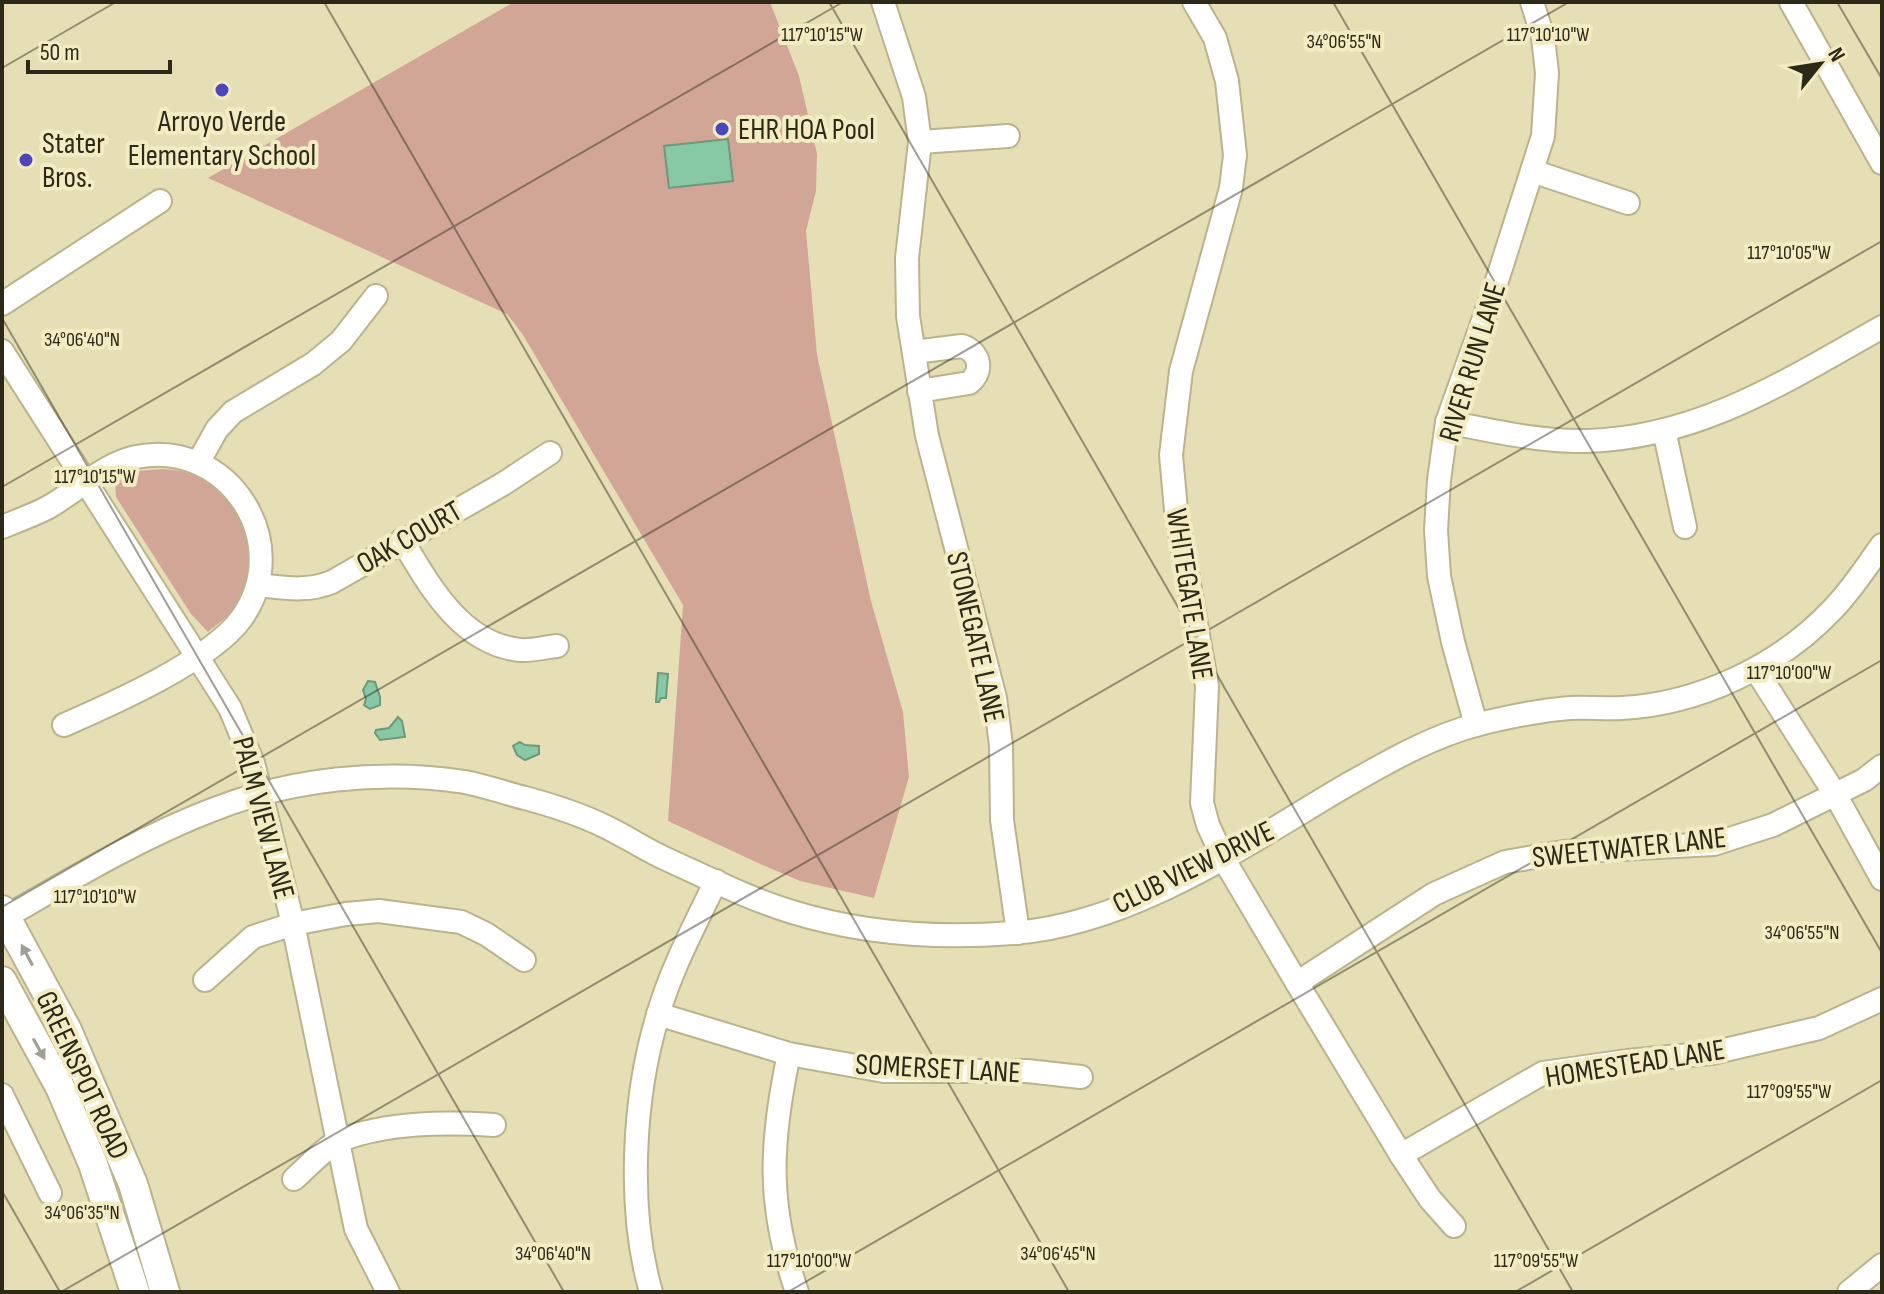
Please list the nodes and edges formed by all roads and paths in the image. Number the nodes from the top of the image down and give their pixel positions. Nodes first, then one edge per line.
1 (883, 2) edge
2 (1194, 2) edge
3 (1532, 2) edge
4 (1791, 2) edge
5 (1008, 136) dead end
6 (920, 142) junction
7 (1882, 163) edge
8 (1532, 171) junction
9 (160, 201) dead end
10 (1628, 203) dead end
11 (376, 296) dead end
12 (2, 304) edge
13 (1882, 327) edge
14 (2, 351) edge
15 (914, 352) junction
16 (919, 391) junction
17 (1447, 422) junction
18 (1664, 430) junction
19 (550, 453) dead end
20 (198, 463) junction
21 (85, 483) junction
22 (2, 527) edge
23 (1685, 527) dead end
24 (402, 540) junction
25 (1882, 545) edge
26 (259, 585) junction
27 (557, 646) dead end
28 (196, 656) junction
29 (1756, 670) junction
30 (64, 725) dead end
31 (1476, 725) junction
32 (1882, 766) edge
33 (1835, 794) junction
34 (262, 795) junction
35 (1223, 858) junction
36 (1882, 879) edge
37 (716, 881) junction
38 (3, 915) edge
39 (293, 924) junction
40 (1018, 933) junction
41 (524, 960) dead end
42 (205, 980) dead end
43 (2, 981) edge
44 (1297, 983) junction
45 (1882, 999) edge
46 (658, 1014) junction
47 (789, 1054) junction
48 (1081, 1077) dead end
49 (2, 1095) edge
50 (494, 1125) dead end
51 (339, 1141) junction
52 (1401, 1155) junction
53 (294, 1179) dead end
54 (50, 1193) dead end
55 (1454, 1226) dead end
56 (1880, 1270) edge
57 (135, 1292) edge
58 (165, 1292) edge
59 (388, 1292) edge
60 (651, 1292) edge
61 (797, 1292) edge
62 (1849, 1292) edge

1 - 6 street, STONEGATE LANE
2 - 35 street, WHITEGATE LANE
3 - 8 street, RIVER RUN LANE
4 - 7 street
5 - 6 street
6 - 15 street, STONEGATE LANE
8 - 10 street
8 - 17 street, RIVER RUN LANE
9 - 12 street
11 - 20 street
13 - 18 street
14 - 21 street, PALM VIEW LANE
15 - 16 street, STONEGATE LANE
15 - 16 street
16 - 40 street, STONEGATE LANE
17 - 18 street
17 - 31 street, RIVER RUN LANE
18 - 23 street
19 - 24 street, OAK COURT
20 - 21 street
20 - 26 street
21 - 22 street
21 - 28 street, PALM VIEW LANE
24 - 26 street, OAK COURT
24 - 27 street
25 - 29 street, CLUB VIEW DRIVE
26 - 28 street
28 - 30 street
28 - 34 street, PALM VIEW LANE
29 - 31 street, CLUB VIEW DRIVE
29 - 33 street
31 - 35 street, CLUB VIEW DRIVE
32 - 33 street, SWEETWATER LANE
33 - 36 street
33 - 44 street, SWEETWATER LANE
34 - 37 street, CLUB VIEW DRIVE
34 - 38 street, CLUB VIEW DRIVE
34 - 39 street, PALM VIEW LANE
35 - 40 street, CLUB VIEW DRIVE
35 - 44 street, WHITEGATE LANE
37 - 40 street, CLUB VIEW DRIVE
37 - 46 street
58 -> 38 main road, GREENSPOT ROAD
39 - 41 street
39 - 42 street
39 - 51 street, PALM VIEW LANE
43 -> 57 main road, GREENSPOT ROAD
44 - 52 street, WHITEGATE LANE
45 - 52 street, HOMESTEAD LANE
46 - 47 street, SOMERSET LANE
46 - 60 street
47 - 48 street, SOMERSET LANE
47 - 61 street
49 - 54 street
50 - 51 street
51 - 53 street
51 - 59 street, PALM VIEW LANE
52 - 55 street, WHITEGATE LANE
56 - 62 street

